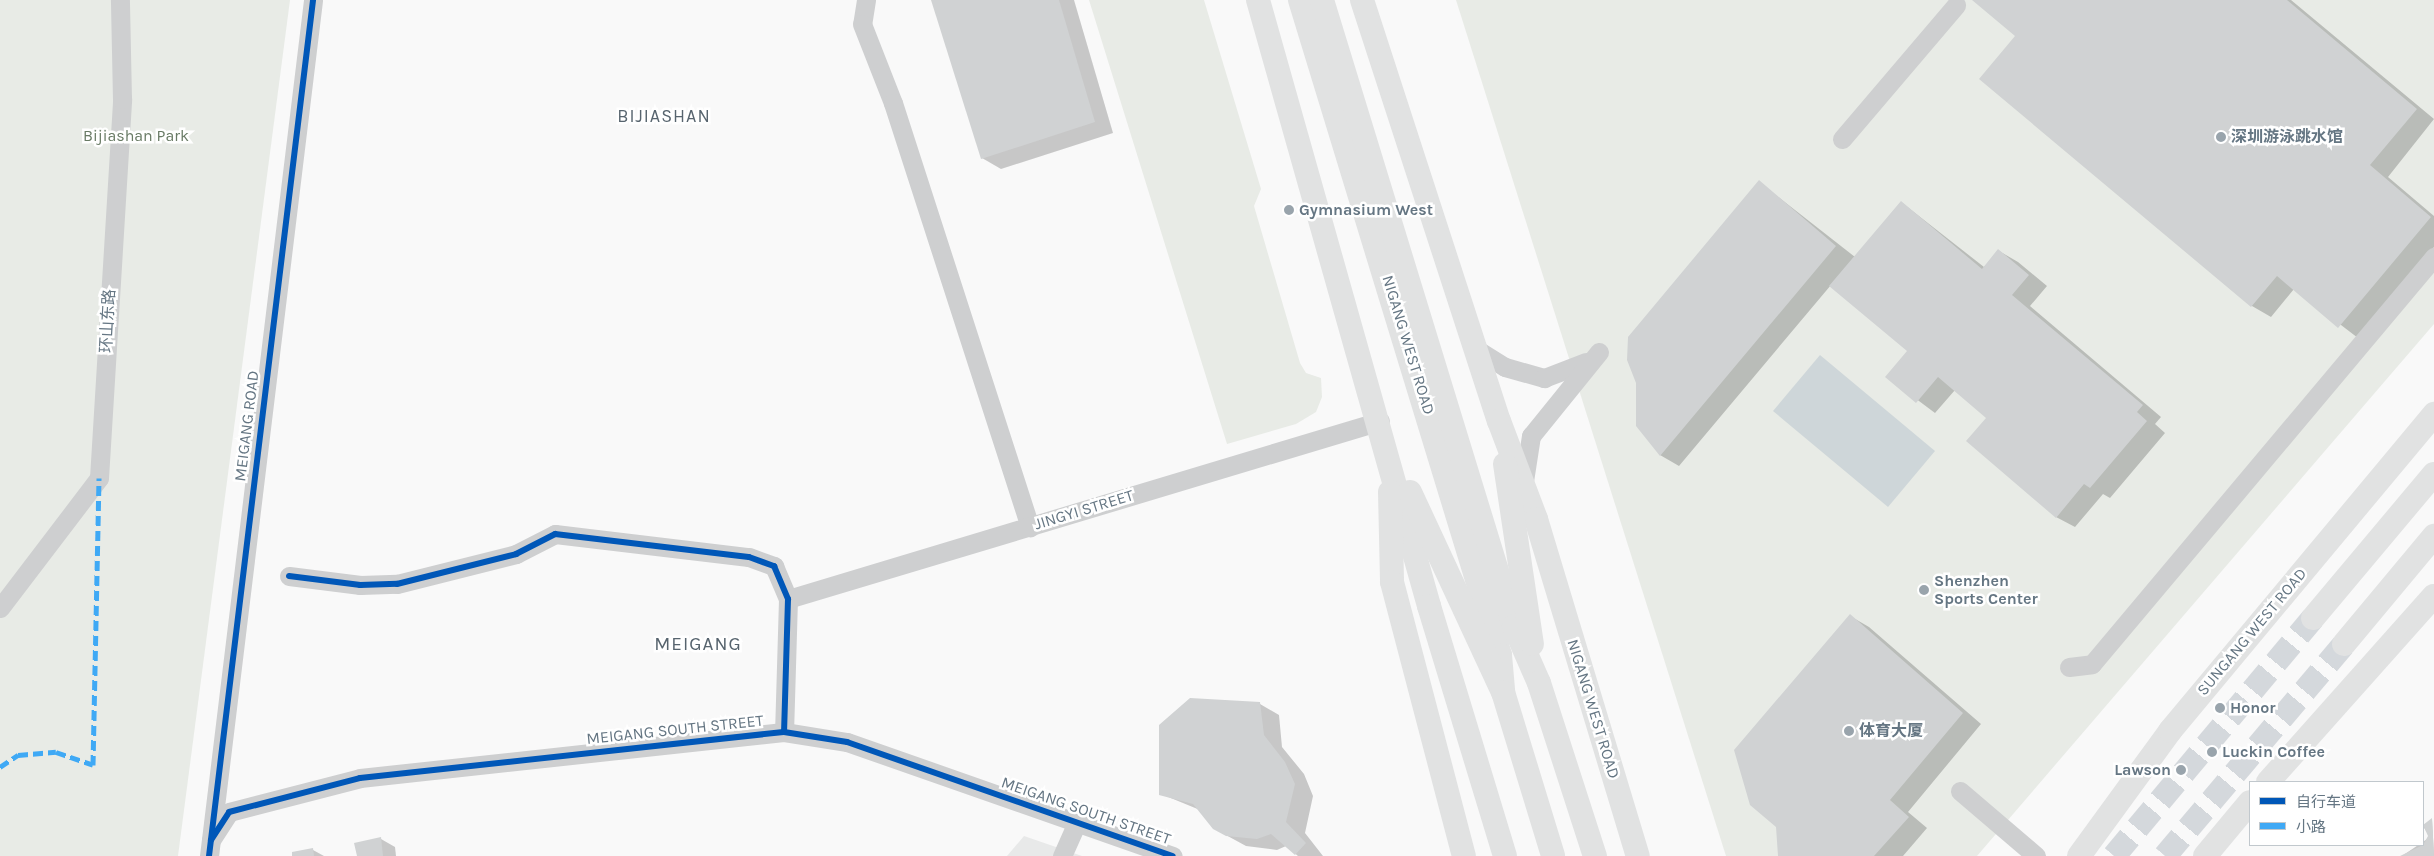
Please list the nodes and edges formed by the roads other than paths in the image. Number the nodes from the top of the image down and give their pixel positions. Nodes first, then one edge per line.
1 (120, 0) edge
2 (313, 0) edge
3 (866, 0) edge
4 (1258, 0) edge
5 (1300, 0) edge
6 (1322, 0) edge
7 (1362, 0) edge
8 (1956, 5) dead end
9 (1842, 139) dead end
10 (2434, 257) edge
11 (1476, 349) junction
12 (2434, 414) edge
13 (1380, 421) junction
14 (1499, 421) junction
15 (1388, 450) junction
16 (2434, 474) edge
17 (1524, 487) junction
18 (1030, 526) junction
19 (2434, 536) edge
20 (289, 576) dead end
21 (2434, 596) edge
22 (788, 599) junction
23 (0, 608) edge
24 (2313, 618) tunnel mouth
25 (2344, 644) tunnel mouth
26 (2069, 667) dead end
27 (1538, 683) junction
28 (1503, 692) junction
29 (784, 732) junction
30 (2269, 781) edge
31 (1960, 791) dead end
32 (2249, 803) edge
33 (1077, 822) junction
34 (210, 848) edge
35 (1062, 856) edge
36 (1174, 856) edge
37 (1464, 856) edge
38 (1505, 856) edge
39 (1553, 856) edge
40 (1595, 856) edge
41 (1638, 856) edge
42 (2036, 856) edge
43 (2079, 856) edge
44 (2205, 856) edge

1 - 23 street, 环山东路
2 - 34 street, MEIGANG ROAD
3 - 18 street
4 - 13 main road, NIGANG WEST ROAD
5 - 28 main road, NIGANG WEST ROAD
6 - 27 main road, NIGANG WEST ROAD
7 - 11 main road, NIGANG WEST ROAD
8 - 9 street
10 - 26 street
11 - 14 main road, NIGANG WEST ROAD
11 - 17 street
12 - 43 main road, SUNGANG WEST ROAD
13 - 15 main road, NIGANG WEST ROAD
13 - 18 street, JINGYI STREET
14 - 17 main road, NIGANG WEST ROAD
14 - 27 main road, NIGANG WEST ROAD
15 - 28 main road, NIGANG WEST ROAD
15 - 37 main road
15 - 38 main road, NIGANG WEST ROAD
16 - 24 main road
17 - 41 main road, NIGANG WEST ROAD
18 - 22 street, JINGYI STREET
19 - 25 main road
20 - 22 street
21 - 30 main road
22 - 29 street
27 - 40 main road, NIGANG WEST ROAD
28 - 39 main road, NIGANG WEST ROAD
29 - 33 street, MEIGANG SOUTH STREET
29 - 34 street, MEIGANG SOUTH STREET
31 - 42 street
32 - 44 main road
33 - 35 street
33 - 36 street, MEIGANG SOUTH STREET

